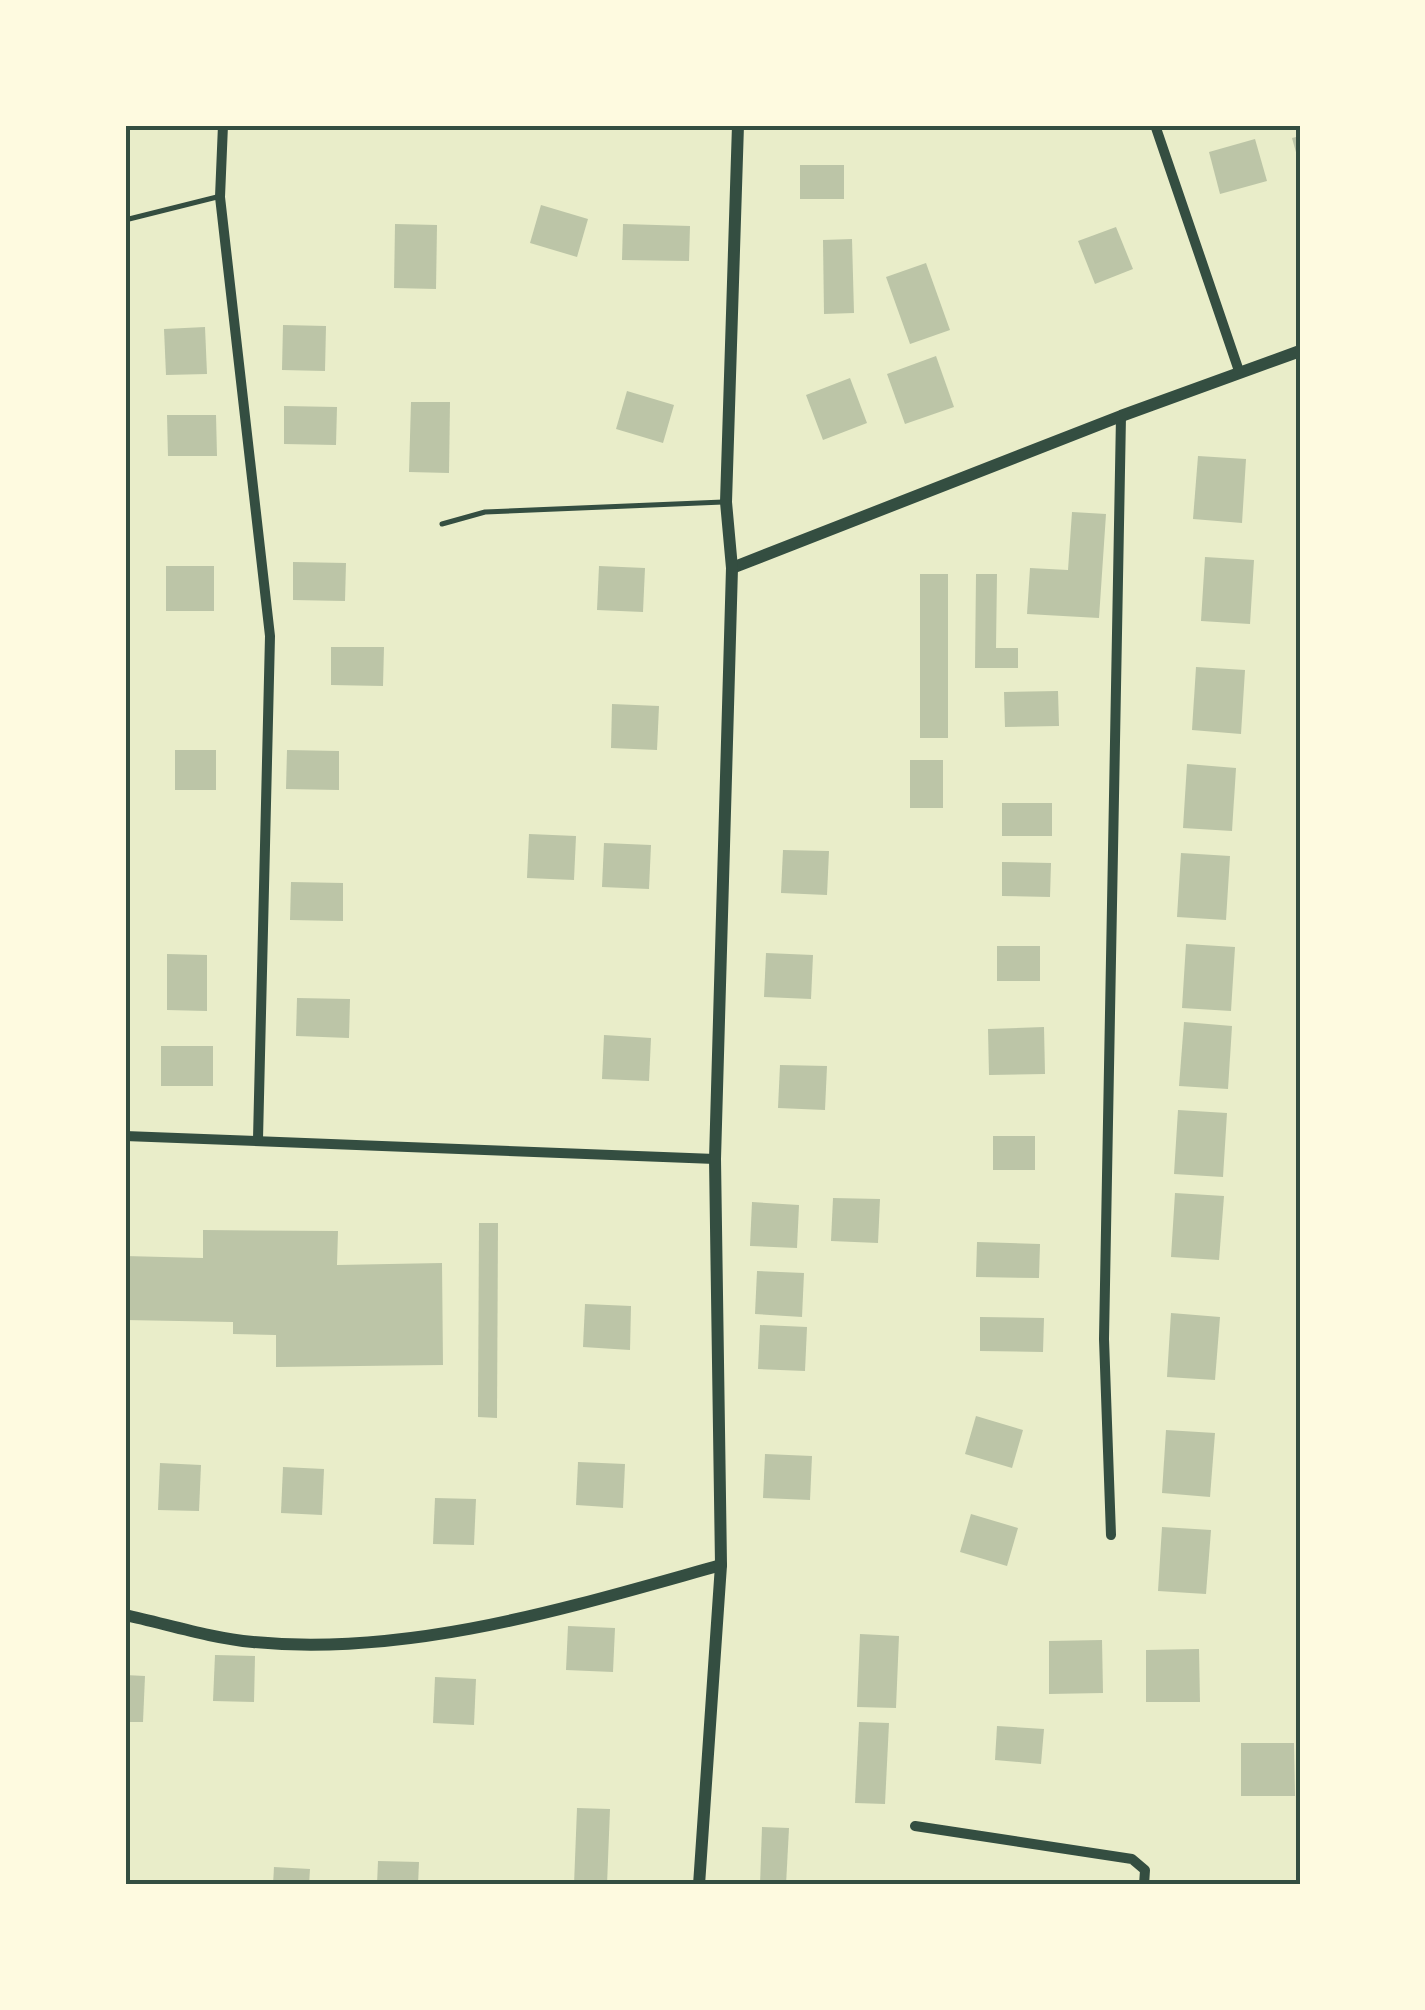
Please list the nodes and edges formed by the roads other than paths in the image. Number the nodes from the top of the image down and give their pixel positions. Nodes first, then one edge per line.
1 (223, 125) edge
2 (738, 125) edge
3 (1155, 125) edge
4 (220, 197) junction
5 (125, 220) edge
6 (1300, 351) edge
7 (1239, 371) junction
8 (1121, 416) junction
9 (726, 502) junction
10 (442, 524) dead end
11 (732, 568) junction
12 (125, 1136) edge
13 (258, 1139) junction
14 (715, 1158) junction
15 (1111, 1535) dead end
16 (720, 1565) junction
17 (125, 1615) edge
18 (916, 1826) dead end
19 (699, 1885) edge
20 (1144, 1885) edge

1 - 4 street
2 - 9 street
3 - 7 street
4 - 5 lane
4 - 13 street
6 - 7 street
7 - 8 street
8 - 11 street
8 - 15 street
9 - 10 lane
9 - 11 street
11 - 14 street
12 - 13 street
13 - 14 street
14 - 16 street
16 - 17 street
16 - 19 street
18 - 20 street

